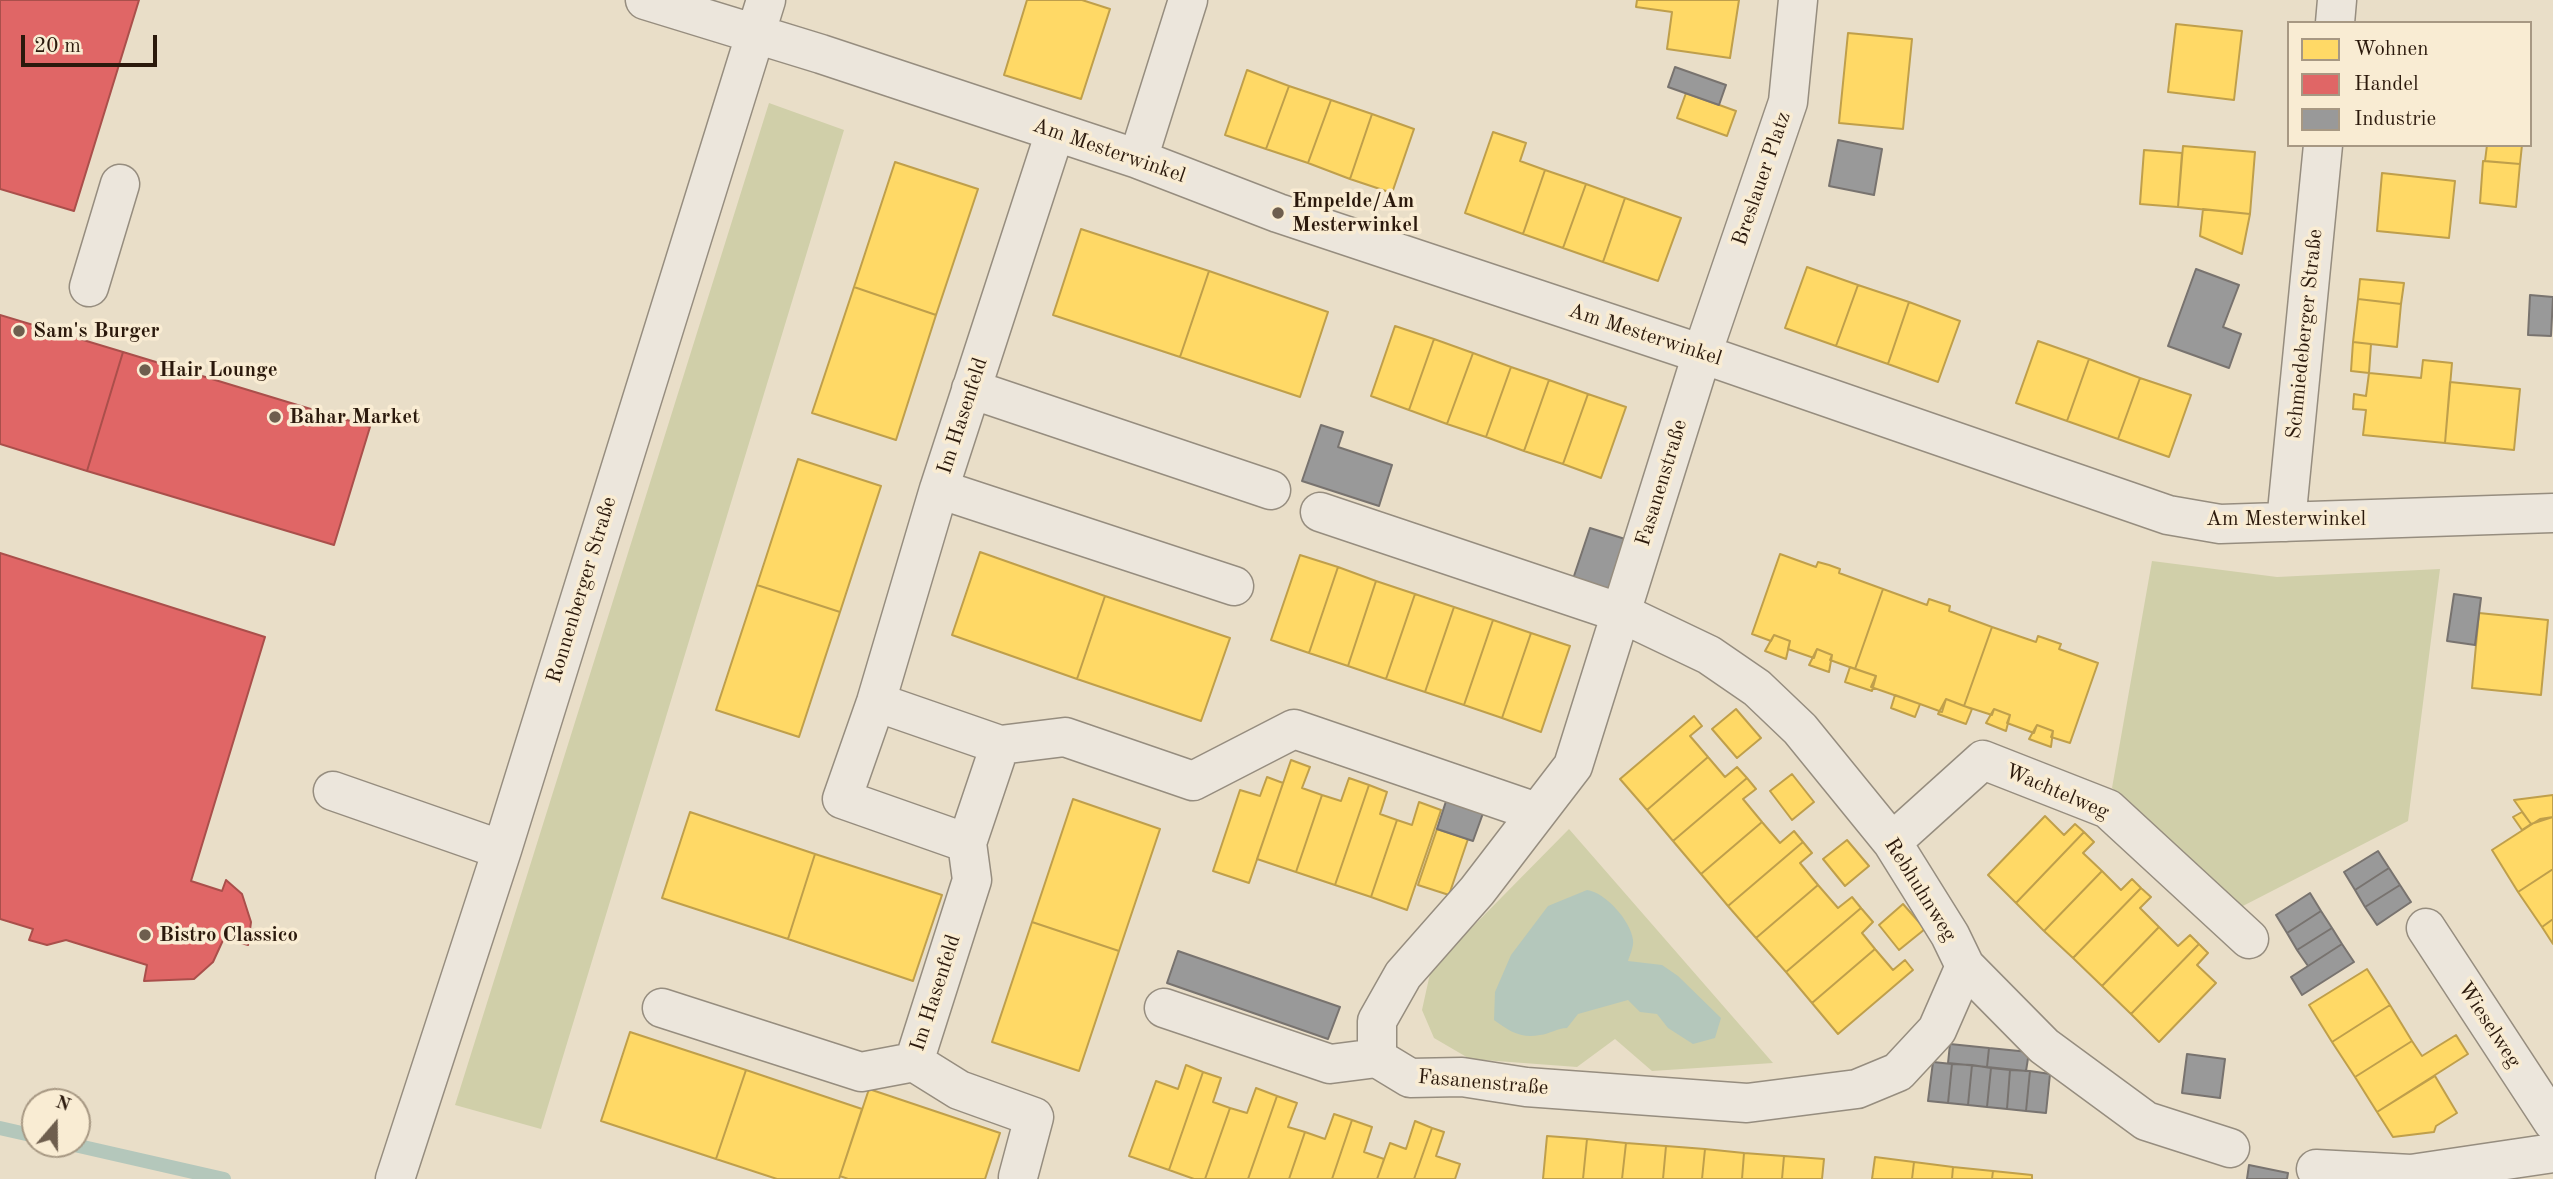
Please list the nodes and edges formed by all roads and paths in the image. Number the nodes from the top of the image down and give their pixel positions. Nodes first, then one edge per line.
1 (645, 0) edge
2 (1188, 0) edge
3 (1798, 0) edge
4 (2337, 0) edge
5 (761, 17) edge
6 (2335, 21) edge
7 (1055, 132) junction
8 (2323, 147) edge
9 (1138, 159) junction
10 (120, 184) dead end
11 (89, 287) dead end
12 (1702, 354) junction
13 (971, 389) junction
14 (939, 489) junction
15 (1271, 490) dead end
16 (1320, 512) dead end
17 (2553, 513) edge
18 (2286, 522) junction
19 (1234, 586) dead end
20 (1621, 613) junction
21 (876, 702) junction
22 (1000, 746) junction
23 (333, 791) dead end
24 (1536, 812) junction
25 (1892, 842) junction
26 (967, 843) junction
27 (502, 850) junction
28 (2426, 928) dead end
29 (2249, 939) dead end
30 (1965, 966) junction
31 (662, 1008) dead end
32 (1164, 1008) dead end
33 (1377, 1058) junction
34 (914, 1062) junction
35 (2553, 1122) edge
36 (2230, 1148) dead end
37 (2553, 1153) edge
38 (2316, 1169) dead end
39 (1018, 1177) dead end
40 (394, 1179) edge

1 - 5 street, Am Mesterwinkel
2 - 9 street
3 - 12 street, Breslauer Platz
4 - 6 street
5 - 7 street, Am Mesterwinkel
5 - 27 street, Ronnenberger Straße
7 - 9 street, Am Mesterwinkel
7 - 13 street, Im Hasenfeld
8 - 18 street, Schmiedeberger Straße
9 - 12 street, Am Mesterwinkel
10 - 11 street
12 - 18 street, Am Mesterwinkel
12 - 20 street, Fasanenstraße
13 - 14 street, Im Hasenfeld
13 - 15 street
14 - 19 street
14 - 21 street, Im Hasenfeld
16 - 20 street
17 - 18 street, Am Mesterwinkel
20 - 24 street, Fasanenstraße
20 - 25 street, Rebhuhnweg
21 - 22 street
21 - 26 street, Im Hasenfeld
22 - 24 street
22 - 26 street, Im Hasenfeld
23 - 27 street
24 - 33 street, Fasanenstraße
25 - 29 street, Wachtelweg
25 - 30 street, Rebhuhnweg
26 - 34 street, Im Hasenfeld
27 - 40 street, Ronnenberger Straße
28 - 35 street, Wieselweg
30 - 33 street, Fasanenstraße
30 - 36 street, Rebhuhnweg
31 - 34 street
32 - 33 street
34 - 39 street
37 - 38 street

